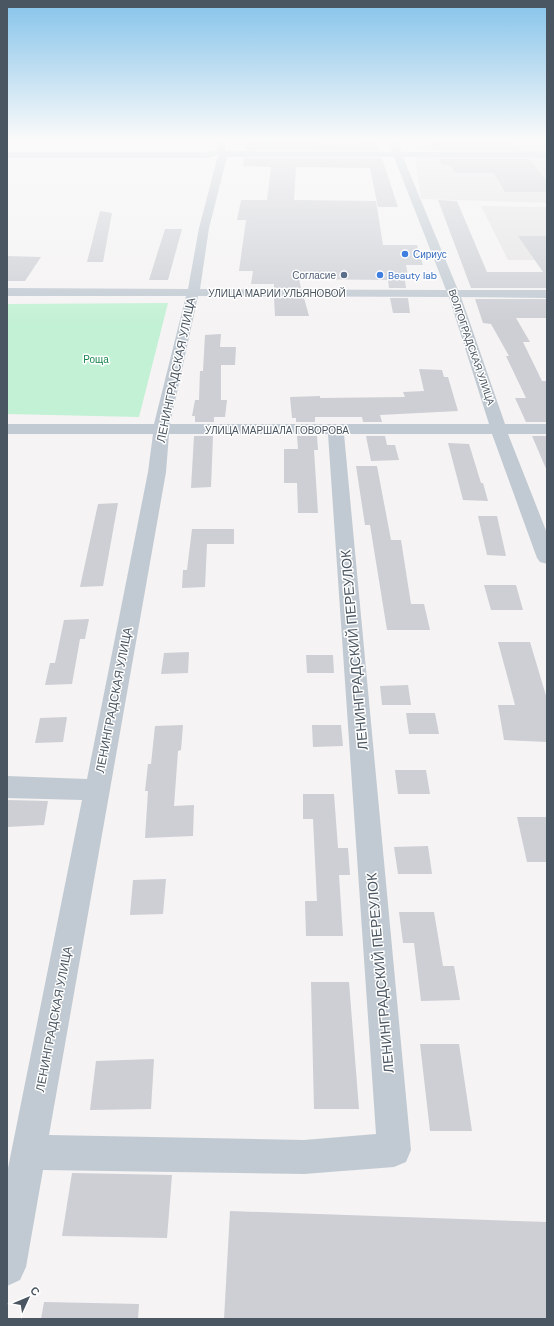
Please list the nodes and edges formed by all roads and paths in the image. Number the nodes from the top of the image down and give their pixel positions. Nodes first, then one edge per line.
1 (209, 200) edge
2 (416, 200) edge
3 (7, 292) edge
4 (193, 293) junction
5 (454, 294) junction
6 (547, 294) edge
7 (7, 429) edge
8 (162, 430) junction
9 (336, 430) junction
10 (499, 430) junction
11 (547, 430) edge
12 (547, 558) edge
13 (7, 787) edge
14 (97, 790) junction
15 (29, 1152) junction
16 (7, 1267) edge

1 - 4 street, ЛЕНИНГРАДСКАЯ УЛИЦА
2 - 5 street, ВОЛГОГРАДСКАЯ УЛИЦА
3 - 4 street, УЛИЦА МАРИИ УЛЬЯНОВОЙ
4 - 5 street, УЛИЦА МАРИИ УЛЬЯНОВОЙ
4 - 8 street, ЛЕНИНГРАДСКАЯ УЛИЦА
5 - 6 street, УЛИЦА МАРИИ УЛЬЯНОВОЙ
5 - 10 street, ВОЛГОГРАДСКАЯ УЛИЦА
7 - 8 street, УЛИЦА МАРШАЛА ГОВОРОВА
8 - 9 street, УЛИЦА МАРШАЛА ГОВОРОВА
8 - 14 street, ЛЕНИНГРАДСКАЯ УЛИЦА
9 - 10 street, УЛИЦА МАРШАЛА ГОВОРОВА
9 - 15 street, ЛЕНИНГРАДСКИЙ ПЕРЕУЛОК
10 - 11 street, УЛИЦА МАРШАЛА ГОВОРОВА
10 - 12 street, ВОЛГОГРАДСКАЯ УЛИЦА
13 - 14 street
14 - 15 street, ЛЕНИНГРАДСКАЯ УЛИЦА
15 - 16 street, ЛЕНИНГРАДСКАЯ УЛИЦА

